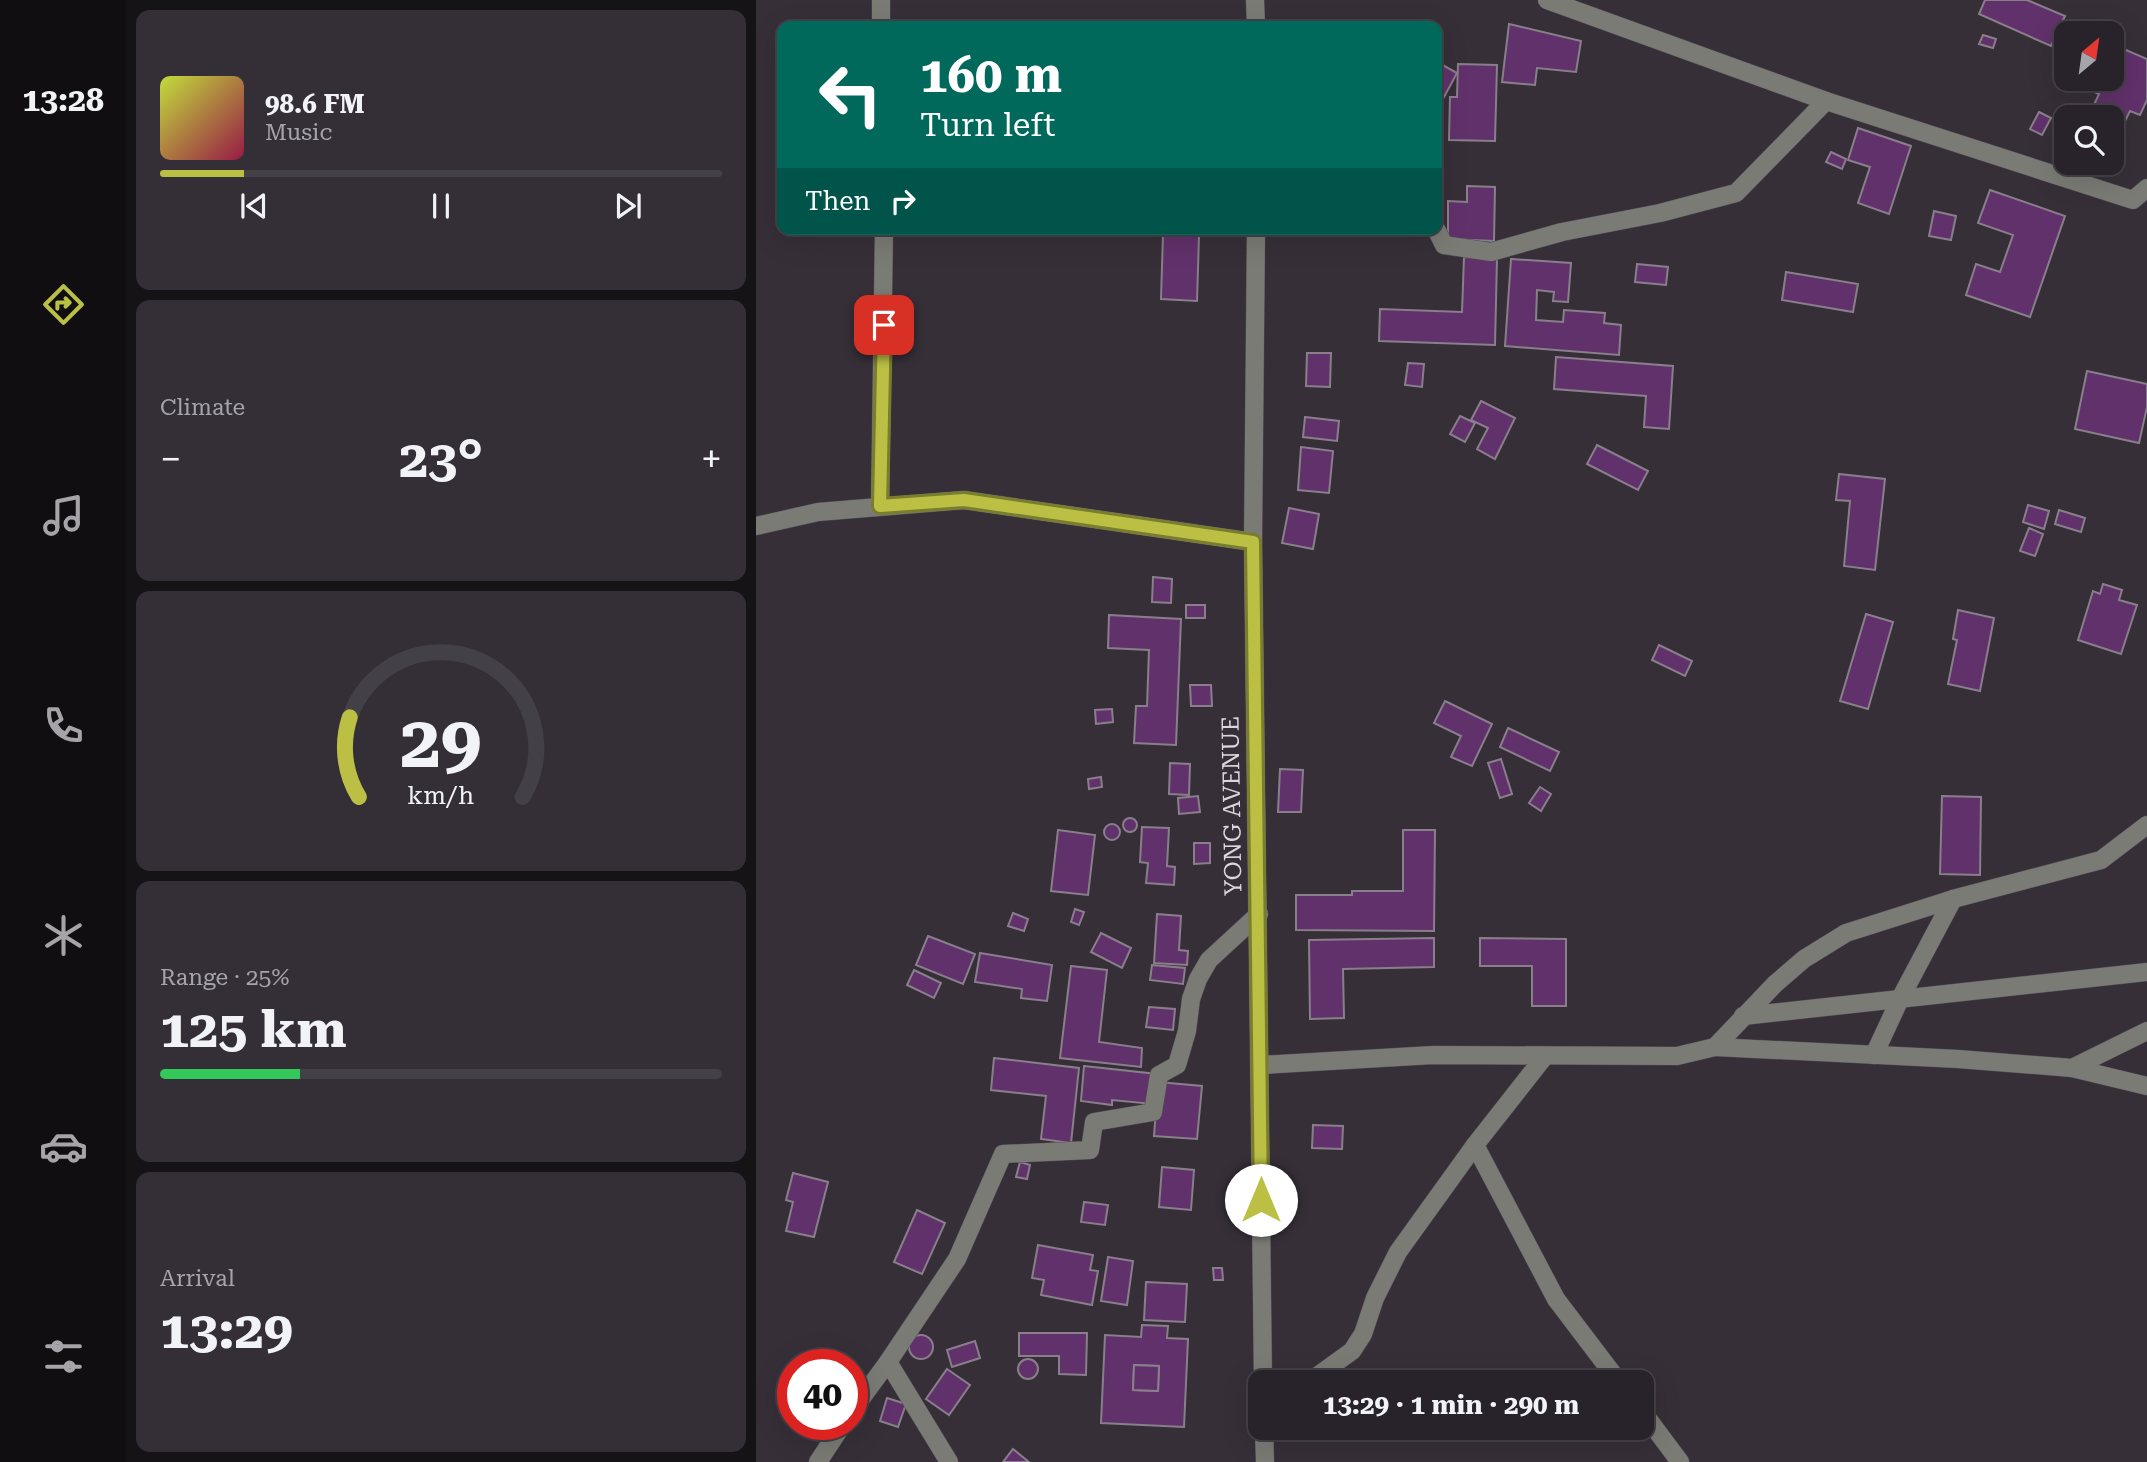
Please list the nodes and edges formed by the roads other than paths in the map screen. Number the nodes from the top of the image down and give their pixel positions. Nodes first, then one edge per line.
1 (881, 0) edge
2 (1255, 0) edge
3 (1547, 0) edge
4 (881, 21) edge
5 (1256, 21) edge
6 (1825, 101) junction
7 (2147, 188) edge
8 (884, 235) edge
9 (1256, 235) edge
10 (1439, 235) edge
11 (880, 506) junction
12 (756, 526) edge
13 (1253, 542) junction
14 (2147, 825) edge
15 (1954, 899) junction
16 (1259, 914) junction
17 (2147, 972) edge
18 (1900, 999) junction
19 (1743, 1016) junction
20 (2147, 1031) edge
21 (1715, 1047) junction
22 (1874, 1055) junction
23 (1545, 1056) junction
24 (1261, 1065) junction
25 (2071, 1068) junction
26 (2147, 1086) edge
27 (1475, 1145) junction
28 (888, 1362) junction
29 (1263, 1370) edge
30 (1326, 1370) edge
31 (1610, 1370) edge
32 (868, 1389) edge
33 (1654, 1428) edge
34 (832, 1440) edge
35 (1264, 1440) edge
36 (818, 1462) edge
37 (949, 1462) edge
38 (1265, 1462) edge
39 (1680, 1462) edge

1 - 4 street
2 - 5 street
3 - 6 street
6 - 7 street
6 - 10 street
8 - 11 street
9 - 13 street, YONG AVENUE
11 - 12 street
11 - 13 street
13 - 16 street, YONG AVENUE
14 - 15 street
15 - 18 street
15 - 19 street
16 - 24 street, YONG AVENUE
16 - 28 street
17 - 18 street
18 - 19 street
18 - 22 street
19 - 21 street
20 - 25 street
21 - 22 street
21 - 23 street
22 - 25 street
23 - 24 street
23 - 27 street
24 - 29 street, YONG AVENUE
25 - 26 street
27 - 30 street
27 - 31 street
28 - 32 street
28 - 37 street
33 - 39 street
34 - 36 street
35 - 38 street

